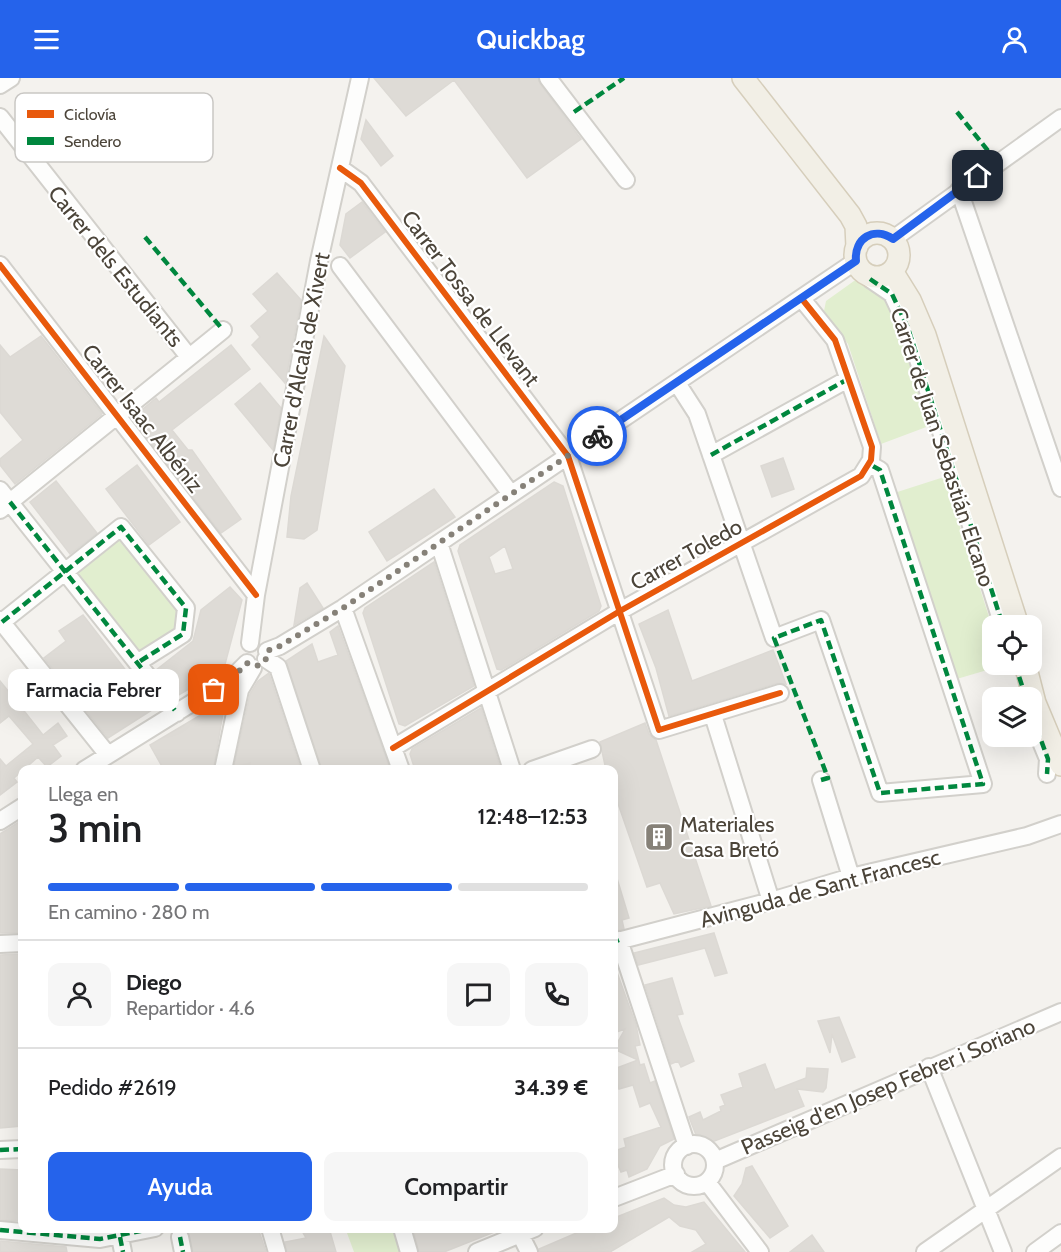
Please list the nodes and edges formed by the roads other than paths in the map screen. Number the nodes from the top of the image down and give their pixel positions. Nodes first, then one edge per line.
1 (10, 78) edge
2 (360, 78) edge
3 (549, 78) edge
4 (743, 78) edge
5 (0, 86) edge
6 (0, 117) edge
7 (1061, 118) edge
8 (15, 136) edge
9 (35, 162) edge
10 (340, 168) junction
11 (626, 180) dead end
12 (959, 190) junction
13 (850, 215) junction
14 (886, 236) junction
15 (857, 254) junction
16 (0, 264) edge
17 (340, 266) dead end
18 (892, 271) junction
19 (870, 279) dead end
20 (802, 299) junction
21 (223, 330) dead end
22 (189, 357) junction
23 (848, 380) junction
24 (677, 383) junction
25 (117, 414) junction
26 (711, 454) junction
27 (568, 456) junction
28 (869, 464) junction
29 (1061, 488) edge
30 (512, 494) junction
31 (3, 501) edge
32 (439, 543) junction
33 (742, 544) junction
34 (65, 571) junction
35 (256, 595) junction
36 (343, 608) junction
37 (620, 611) junction
38 (999, 615) edge
39 (1013, 615) edge
40 (1, 621) edge
41 (259, 660) junction
42 (137, 663) junction
43 (1028, 675) edge
44 (1036, 675) edge
45 (487, 691) junction
46 (780, 693) dead end
47 (177, 713) junction
48 (712, 715) junction
49 (1042, 743) edge
50 (1061, 744) edge
51 (393, 748) junction
52 (592, 749) dead end
53 (108, 755) junction
54 (92, 765) edge
55 (224, 765) edge
56 (310, 765) edge
57 (399, 765) edge
58 (510, 765) edge
59 (546, 765) edge
60 (1054, 769) edge
61 (821, 780) dead end
62 (18, 810) edge
63 (0, 821) edge
64 (1061, 824) edge
65 (1027, 836) junction
66 (1061, 836) edge
67 (851, 877) junction
68 (771, 901) junction
69 (618, 940) edge
70 (0, 944) edge
71 (18, 944) edge
72 (618, 947) edge
73 (1061, 1012) edge
74 (929, 1067) junction
75 (687, 1146) junction
76 (18, 1149) edge
77 (0, 1150) edge
78 (1061, 1157) edge
79 (715, 1161) junction
80 (676, 1174) junction
81 (707, 1182) junction
82 (618, 1196) edge
83 (984, 1211) junction
84 (0, 1230) edge
85 (18, 1231) edge
86 (38, 1233) edge
87 (136, 1233) edge
88 (271, 1233) edge
89 (403, 1233) edge
90 (519, 1233) edge
91 (524, 1233) edge
92 (1061, 1233) edge
93 (113, 1239) edge
94 (277, 1252) edge
95 (409, 1252) edge
96 (477, 1252) edge
97 (530, 1252) edge
98 (759, 1252) edge
99 (925, 1252) edge
100 (1003, 1252) edge
101 (1035, 1252) edge

1 - 5 street
2 - 10 street, Carrer d'Alcalà de Xivert
3 - 11 street
4 - 13 main road
6 - 8 street, Carrer dels Estudiants
7 - 12 street
9 - 22 street, Carrer dels Estudiants
10 - 27 street, Carrer Tossa de Llevant
10 - 35 street, Carrer d'Alcalà de Xivert
12 - 14 street
12 - 29 street
13 - 14 main road
13 - 15 main road
14 - 15 main road
14 - 18 main road
15 - 18 main road
15 - 20 street
16 - 25 street, Carrer Isaac Albéniz
17 - 30 street
18 - 39 main road, Carrer de Juan Sebastián Elcano
19 - 38 street, Carrer de Juan Sebastián Elcano
20 - 23 street
20 - 24 street
21 - 22 street
22 - 25 street
23 - 26 street
23 - 28 street
24 - 26 street
24 - 27 street
25 - 31 street
25 - 35 street, Carrer Isaac Albéniz
26 - 33 street
27 - 30 street
27 - 37 street, Carrer Tossa de Llevant
28 - 33 street, Carrer Toledo
28 - 33 street
30 - 32 street
31 - 34 street
32 - 36 street
32 - 45 street
33 - 37 street, Carrer Toledo
34 - 40 street
34 - 42 street
34 - 42 street
35 - 41 street, Carrer d'Alcalà de Xivert
36 - 41 street
36 - 51 street
37 - 45 street, Carrer Toledo
37 - 48 street, Carrer Tossa de Llevant
40 - 53 street
41 - 47 street
41 - 55 street
41 - 56 street
42 - 47 street
43 - 60 main road
44 - 50 main road
45 - 51 street, Carrer Toledo
45 - 58 street
46 - 48 street
47 - 53 street
48 - 68 street
49 - 60 street
51 - 57 street
52 - 59 street
53 - 54 street
61 - 67 street
62 - 63 street
64 - 65 street, Avinguda de Sant Francesc
65 - 66 street, Avinguda de Sant Francesc
65 - 67 street, Avinguda de Sant Francesc
67 - 68 street, Avinguda de Sant Francesc
68 - 69 street, Avinguda de Sant Francesc
70 - 71 street
72 - 75 street
73 - 74 street, Passeig d'en Josep Febrer i Soriano
74 - 79 street, Passeig d'en Josep Febrer i Soriano
74 - 83 street
75 - 79 street
75 - 80 street
76 - 77 street
78 - 83 street
79 - 81 street
80 - 81 street
80 - 82 street
81 - 98 street
83 - 99 street
83 - 100 street
84 - 85 street
86 - 93 street
87 - 93 street
88 - 94 street
89 - 95 street
90 - 96 street
91 - 97 street
92 - 101 street

